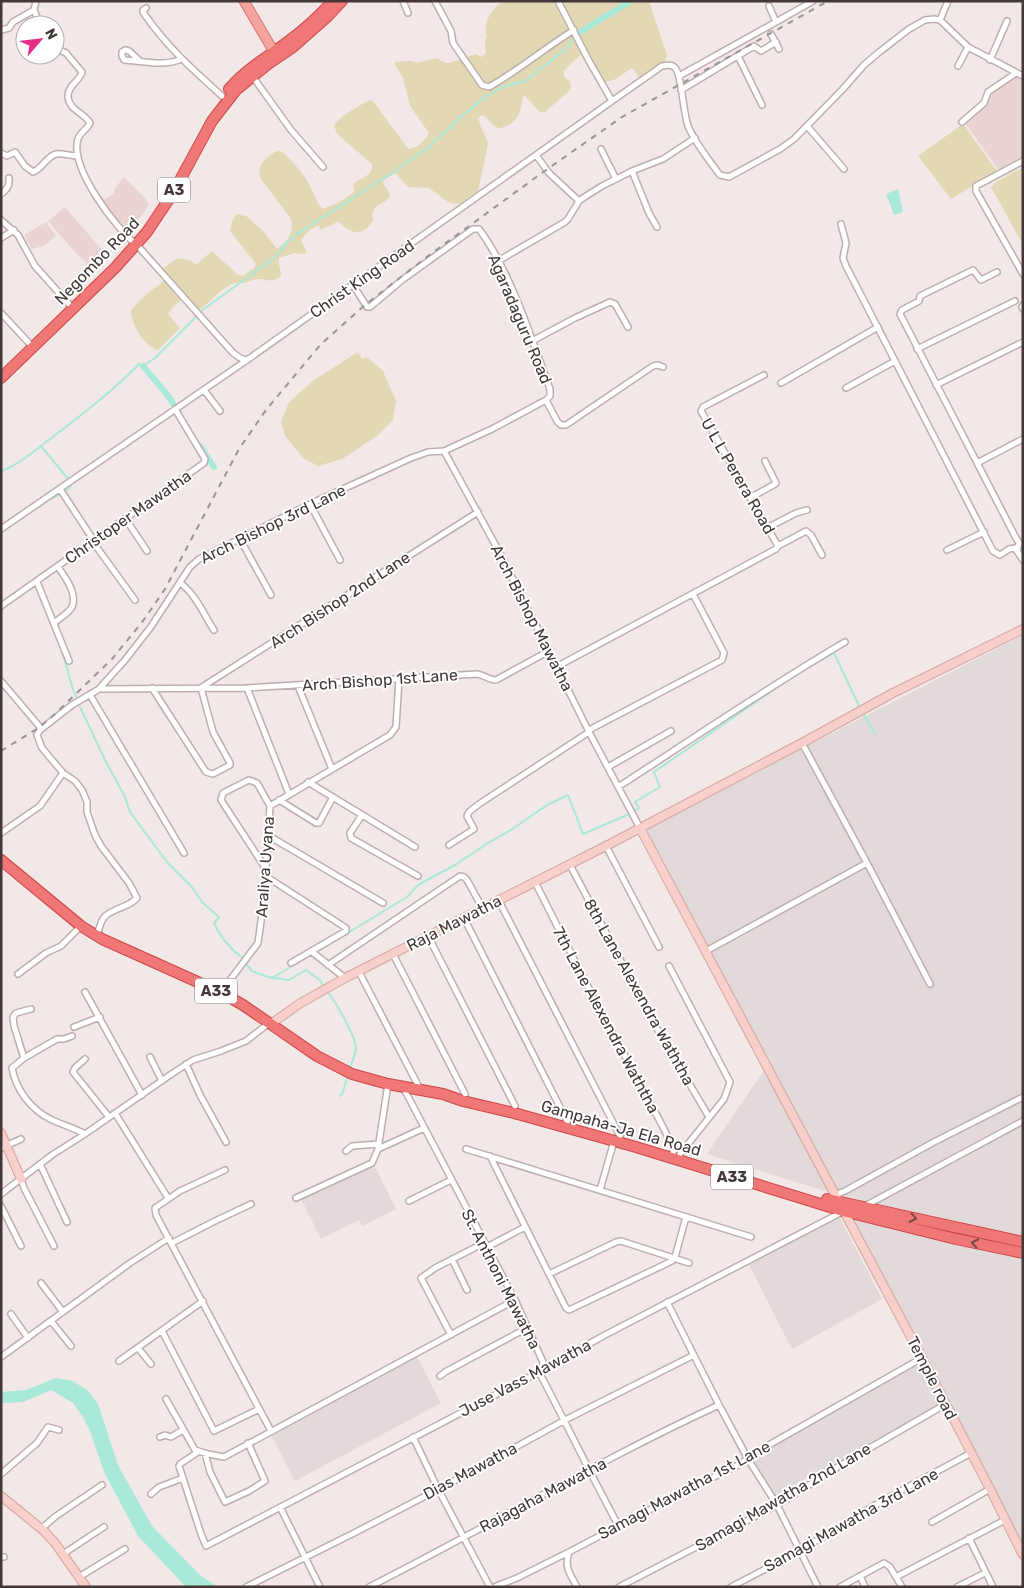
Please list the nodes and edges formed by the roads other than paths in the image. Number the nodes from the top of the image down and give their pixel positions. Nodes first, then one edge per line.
1 (36, 1) edge
2 (244, 1) edge
3 (403, 1) edge
4 (435, 1) edge
5 (558, 1) edge
6 (813, 1) edge
7 (948, 1) edge
8 (337, 2) edge
9 (768, 6) dead end
10 (146, 8) dead end
11 (34, 10) junction
12 (408, 14) dead end
13 (36, 15) edge
14 (940, 20) junction
15 (1007, 21) dead end
16 (776, 22) junction
17 (1, 30) edge
18 (574, 31) junction
19 (771, 34) dead end
20 (776, 42) junction
21 (968, 47) junction
22 (779, 49) dead end
23 (65, 53) edge
24 (275, 55) junction
25 (738, 56) junction
26 (181, 59) junction
27 (990, 60) junction
28 (140, 61) dead end
29 (958, 66) dead end
30 (1016, 73) junction
31 (679, 76) junction
32 (1023, 76) edge
33 (253, 77) junction
34 (681, 90) junction
35 (222, 96) junction
36 (612, 101) junction
37 (762, 104) dead end
38 (962, 122) dead end
39 (807, 126) junction
40 (695, 138) junction
41 (602, 149) dead end
42 (1, 153) edge
43 (536, 155) junction
44 (78, 156) junction
45 (1023, 161) edge
46 (323, 167) dead end
47 (844, 169) dead end
48 (632, 171) junction
49 (9, 178) dead end
50 (616, 179) junction
51 (1, 194) edge
52 (579, 201) junction
53 (1, 220) edge
54 (841, 224) dead end
55 (657, 227) dead end
56 (14, 230) junction
57 (1, 238) edge
58 (135, 243) junction
59 (498, 261) junction
60 (997, 272) dead end
61 (1023, 274) edge
62 (353, 285) junction
63 (1015, 301) dead end
64 (69, 304) junction
65 (1, 313) edge
66 (628, 327) dead end
67 (878, 327) junction
68 (532, 341) junction
69 (1023, 342) edge
70 (29, 343) junction
71 (917, 349) junction
72 (248, 360) junction
73 (895, 361) junction
74 (663, 367) dead end
75 (1, 369) edge
76 (764, 375) dead end
77 (1, 378) edge
78 (781, 383) dead end
79 (936, 385) junction
80 (846, 388) dead end
81 (204, 390) junction
82 (546, 400) junction
83 (175, 409) junction
84 (220, 411) dead end
85 (1023, 438) edge
86 (444, 450) junction
87 (765, 461) dead end
88 (977, 463) junction
89 (60, 489) junction
90 (750, 498) junction
91 (310, 504) junction
92 (807, 510) dead end
93 (478, 512) junction
94 (125, 518) junction
95 (767, 528) junction
96 (1, 529) edge
97 (984, 532) junction
98 (240, 539) junction
99 (94, 541) junction
100 (778, 546) junction
101 (147, 550) dead end
102 (947, 550) dead end
103 (1016, 550) junction
104 (822, 555) dead end
105 (340, 560) dead end
106 (1023, 560) edge
107 (58, 567) junction
108 (37, 582) junction
109 (180, 582) junction
110 (693, 594) junction
111 (271, 595) dead end
112 (135, 600) dead end
113 (1, 606) edge
114 (54, 623) junction
115 (1023, 629) edge
116 (214, 630) dead end
117 (845, 642) dead end
118 (549, 651) junction
119 (69, 661) dead end
120 (558, 666) junction
121 (399, 679) junction
122 (1, 681) edge
123 (298, 686) junction
124 (152, 688) junction
125 (201, 688) junction
126 (247, 688) junction
127 (99, 689) junction
128 (90, 694) junction
129 (40, 730) junction
130 (589, 731) junction
131 (671, 731) dead end
132 (802, 743) junction
133 (608, 767) junction
134 (332, 768) junction
135 (63, 773) junction
136 (308, 782) junction
137 (618, 787) junction
138 (289, 794) junction
139 (333, 797) junction
140 (279, 800) junction
141 (270, 806) junction
142 (362, 815) junction
143 (640, 828) junction
144 (1, 833) edge
145 (268, 836) junction
146 (449, 845) dead end
147 (415, 846) dead end
148 (606, 846) junction
149 (184, 853) dead end
150 (1, 860) edge
151 (867, 863) junction
152 (570, 865) junction
153 (266, 869) junction
154 (418, 876) dead end
155 (267, 877) junction
156 (535, 882) junction
157 (499, 901) junction
158 (383, 902) dead end
159 (483, 909) junction
160 (464, 918) junction
161 (81, 926) junction
162 (96, 936) junction
163 (428, 936) junction
164 (659, 947) dead end
165 (706, 951) junction
166 (310, 952) junction
167 (394, 954) junction
168 (291, 963) dead end
169 (328, 965) junction
170 (669, 966) dead end
171 (359, 972) junction
172 (18, 974) dead end
173 (345, 978) junction
174 (930, 984) dead end
175 (85, 992) dead end
176 (220, 992) junction
177 (31, 1009) dead end
178 (100, 1017) junction
179 (270, 1023) junction
180 (74, 1027) dead end
181 (72, 1036) dead end
182 (150, 1057) dead end
183 (24, 1058) junction
184 (85, 1059) dead end
185 (186, 1064) junction
186 (162, 1081) junction
187 (388, 1084) junction
188 (403, 1087) junction
189 (421, 1090) junction
190 (142, 1094) junction
191 (443, 1094) junction
192 (465, 1094) junction
193 (1023, 1097) edge
194 (515, 1106) junction
195 (115, 1114) junction
196 (109, 1117) junction
197 (709, 1117) junction
198 (1023, 1121) edge
199 (567, 1124) junction
200 (424, 1128) junction
201 (1, 1133) edge
202 (85, 1134) junction
203 (617, 1139) junction
204 (21, 1140) dead end
205 (226, 1142) dead end
206 (379, 1146) junction
207 (4, 1147) edge
208 (466, 1148) dead end
209 (346, 1151) dead end
210 (490, 1156) junction
211 (676, 1156) junction
212 (40, 1164) junction
213 (225, 1170) dead end
214 (21, 1179) junction
215 (451, 1180) junction
216 (600, 1190) junction
217 (1, 1194) edge
218 (168, 1198) junction
219 (296, 1198) dead end
220 (409, 1201) dead end
221 (839, 1203) junction
222 (251, 1204) dead end
223 (1, 1206) edge
224 (862, 1208) junction
225 (686, 1217) junction
226 (67, 1222) dead end
227 (525, 1227) junction
228 (751, 1237) dead end
229 (171, 1240) junction
230 (1023, 1242) edge
231 (485, 1245) junction
232 (22, 1246) dead end
233 (54, 1246) dead end
234 (1023, 1253) edge
235 (675, 1258) junction
236 (452, 1259) junction
237 (689, 1263) dead end
238 (548, 1274) junction
239 (41, 1283) dead end
240 (467, 1290) dead end
241 (515, 1300) junction
242 (203, 1302) junction
243 (667, 1302) junction
244 (63, 1312) junction
245 (11, 1314) dead end
246 (51, 1321) junction
247 (528, 1328) junction
248 (162, 1332) junction
249 (451, 1335) junction
250 (28, 1338) junction
251 (71, 1346) dead end
252 (138, 1348) junction
253 (694, 1355) junction
254 (1, 1357) edge
255 (922, 1358) junction
256 (120, 1361) dead end
257 (152, 1364) dead end
258 (539, 1372) junction
259 (440, 1376) dead end
260 (166, 1400) dead end
261 (946, 1404) junction
262 (719, 1405) junction
263 (259, 1409) junction
264 (565, 1420) junction
265 (59, 1430) dead end
266 (183, 1430) junction
267 (271, 1431) junction
268 (160, 1437) dead end
269 (413, 1437) junction
270 (248, 1444) junction
271 (198, 1452) junction
272 (971, 1453) junction
273 (205, 1454) junction
274 (748, 1459) junction
275 (588, 1470) junction
276 (1, 1474) edge
277 (183, 1478) junction
278 (102, 1484) dead end
279 (438, 1489) junction
280 (990, 1490) junction
281 (151, 1494) dead end
282 (1, 1496) edge
283 (776, 1505) junction
284 (280, 1507) junction
285 (1005, 1520) junction
286 (932, 1522) dead end
287 (618, 1526) junction
288 (104, 1527) dead end
289 (41, 1529) junction
290 (464, 1537) junction
291 (969, 1538) junction
292 (125, 1549) dead end
293 (800, 1550) junction
294 (569, 1552) junction
295 (63, 1554) junction
296 (1023, 1555) edge
297 (305, 1558) junction
298 (985, 1573) junction
299 (860, 1576) junction
300 (79, 1577) junction
301 (896, 1578) junction
302 (86, 1587) edge
303 (246, 1587) edge
304 (320, 1587) edge
305 (369, 1587) edge
306 (490, 1587) edge
307 (494, 1587) edge
308 (577, 1587) edge
309 (619, 1587) edge
310 (731, 1587) edge
311 (818, 1587) edge
312 (840, 1587) edge
313 (865, 1587) edge
314 (902, 1587) edge
315 (957, 1587) edge
316 (993, 1587) edge

1 - 11 street
2 - 24 main road
3 - 12 street
4 - 18 street
5 - 18 street
6 - 16 street
7 - 14 street
8 - 24 highway, Negombo Road / A3
9 - 16 street
10 - 26 street
11 - 13 street
11 - 17 street
14 - 21 street
14 - 39 street
15 - 27 street
16 - 31 street
18 - 36 street
19 - 20 street
20 - 22 street
20 - 25 street
21 - 27 street
21 - 29 street
23 - 44 street
24 - 33 highway, Negombo Road / A3
24 - 35 highway, Negombo Road / A3
25 - 34 street
25 - 37 street
26 - 28 street
26 - 35 street
27 - 30 street
30 - 32 street
30 - 38 street
31 - 34 street
31 - 36 street, Christ King Road
33 - 46 street
33 - 58 highway, Negombo Road / A3
34 - 40 street
35 - 58 highway, Negombo Road / A3
36 - 43 street, Christ King Road
39 - 40 street
39 - 47 street
40 - 48 street
41 - 50 street
42 - 44 street
43 - 52 street
43 - 62 street, Christ King Road
44 - 58 street
45 - 61 street
48 - 50 street
48 - 55 street
49 - 51 street
50 - 52 street
52 - 59 street
53 - 56 street
54 - 67 street
56 - 57 street
56 - 64 street
58 - 64 highway, Negombo Road / A3
58 - 72 street
58 - 77 highway, Negombo Road / A3
59 - 62 street, Agaradaguru Road
59 - 68 street, Agaradaguru Road
60 - 71 street
62 - 72 street, Christ King Road
63 - 71 street
64 - 70 highway, Negombo Road / A3
65 - 70 street
66 - 68 street
67 - 73 street
67 - 78 street
68 - 82 street, Agaradaguru Road
69 - 79 street
70 - 75 highway, Negombo Road / A3
71 - 79 street
72 - 81 street, Christ King Road
73 - 80 street
73 - 97 street
74 - 82 street
76 - 90 street, U L L Perera Road
79 - 88 street
81 - 83 street, Christ King Road
81 - 84 street
82 - 86 street, Agaradaguru Road
83 - 89 street, Christ King Road
83 - 94 street, Christoper Mawatha
85 - 88 street
86 - 91 street, Arch Bishop 3rd Lane
86 - 93 street, Arch Bishop Mawatha
87 - 90 street
88 - 103 street
89 - 96 street, Christ King Road
89 - 99 street
90 - 95 street, U L L Perera Road
91 - 98 street, Arch Bishop 3rd Lane
91 - 105 street
92 - 95 street
93 - 118 street, Arch Bishop Mawatha
93 - 125 street, Arch Bishop 2nd Lane
94 - 99 street, Christoper Mawatha
94 - 101 street
95 - 100 street, U L L Perera Road
97 - 102 street
97 - 103 street
98 - 109 street, Arch Bishop 3rd Lane
98 - 111 street
99 - 107 street, Christoper Mawatha
99 - 112 street
100 - 104 street
100 - 110 street, U L L Perera Road
103 - 106 street
107 - 108 street, Christoper Mawatha
107 - 114 street
108 - 113 street, Christoper Mawatha
108 - 114 street
109 - 116 street
109 - 127 street, Arch Bishop 3rd Lane
110 - 120 street, U L L Perera Road
110 - 130 street
114 - 119 street
115 - 132 street, Raja Mawatha
117 - 137 street
118 - 120 street, Arch Bishop Mawatha
118 - 121 street, Arch Bishop 1st Lane
120 - 130 street, Arch Bishop Mawatha
121 - 123 street, Arch Bishop 1st Lane
121 - 134 street, Araliya Uyana
122 - 129 street
123 - 126 street, Arch Bishop 1st Lane
123 - 134 street
124 - 125 street, Arch Bishop 1st Lane
124 - 125 street
124 - 127 street, Arch Bishop 1st Lane
125 - 126 street, Arch Bishop 1st Lane
126 - 138 street
127 - 128 street
128 - 129 street
128 - 149 street
129 - 135 street
130 - 133 street, Arch Bishop Mawatha
130 - 146 street
131 - 133 street
132 - 143 street, Raja Mawatha
132 - 151 street
133 - 137 street, Arch Bishop Mawatha
134 - 136 street, Araliya Uyana
135 - 144 street
135 - 162 street
136 - 138 street, Araliya Uyana
136 - 139 street
137 - 143 street
138 - 140 street, Araliya Uyana
139 - 140 street
139 - 142 street
140 - 141 street, Araliya Uyana
141 - 145 street, Araliya Uyana
141 - 153 street
142 - 147 street
142 - 154 street
143 - 148 street, Raja Mawatha
143 - 165 street, Temple road
145 - 153 street, Araliya Uyana
145 - 158 street
148 - 152 street, Raja Mawatha
148 - 164 street
150 - 161 highway, Gampaha-Ja Ela Road / A33
151 - 165 street
151 - 174 street
152 - 156 street, Raja Mawatha
152 - 197 street, 8th Lane Alexendra Waththa
153 - 155 street, Araliya Uyana
155 - 166 street
155 - 176 street, Araliya Uyana
156 - 157 street, Raja Mawatha
156 - 211 street, 7th Lane Alexendra Waththa
157 - 159 street, Raja Mawatha
157 - 203 street
159 - 160 street, Raja Mawatha
159 - 169 street
160 - 163 street, Raja Mawatha
160 - 199 street
161 - 162 highway, Gampaha-Ja Ela Road / A33
161 - 172 street
162 - 176 highway, Gampaha-Ja Ela Road / A33
163 - 167 street, Raja Mawatha
163 - 194 street
165 - 221 street, Temple road
166 - 168 street
166 - 169 street
167 - 171 street, Raja Mawatha
167 - 192 street
169 - 173 street
170 - 197 street
171 - 173 street, Raja Mawatha
171 - 189 street
173 - 179 street, Raja Mawatha
175 - 178 street
176 - 179 highway, Gampaha-Ja Ela Road / A33
177 - 183 street
178 - 180 street
178 - 190 street
179 - 185 street
179 - 187 highway, Gampaha-Ja Ela Road / A33
181 - 183 street
182 - 186 street
183 - 202 street
184 - 196 street
185 - 186 street
185 - 205 street
186 - 190 street
187 - 188 highway, Gampaha-Ja Ela Road / A33
187 - 206 street
188 - 189 highway, Gampaha-Ja Ela Road / A33
188 - 200 street, St. Anthoni Mawatha
189 - 191 highway, Gampaha-Ja Ela Road / A33
190 - 195 street
191 - 192 highway, Gampaha-Ja Ela Road / A33
191 - 199 highway, Gampaha-Ja Ela Road / A33
192 - 194 highway, Gampaha-Ja Ela Road / A33
193 - 221 street, Juse Vass Mawatha
194 - 199 highway, Gampaha-Ja Ela Road / A33
195 - 196 street
195 - 218 street
196 - 202 street
197 - 211 street
198 - 224 street
199 - 203 highway, Gampaha-Ja Ela Road / A33
200 - 206 street
200 - 215 street, St. Anthoni Mawatha
201 - 207 street
202 - 212 street
203 - 211 highway, Gampaha-Ja Ela Road / A33
203 - 216 street
204 - 207 street
206 - 209 street
206 - 219 street
207 - 214 street
208 - 210 street
210 - 216 street
210 - 227 street
211 - 221 highway, Gampaha-Ja Ela Road / A33
212 - 214 street
212 - 226 street
213 - 218 street
214 - 217 street
214 - 233 street
215 - 220 street
215 - 231 street, St. Anthoni Mawatha
216 - 225 street
218 - 229 street
221 - 224 highway, Gampaha-Ja Ela Road / A33
234 -> 221 highway, Gampaha-Ja Ela Road / A33
221 - 243 street, Juse Vass Mawatha
221 - 255 street, Temple road
222 - 229 street
223 - 232 street
224 -> 230 highway, Gampaha-Ja Ela Road / A33
225 - 228 street
225 - 235 street
227 - 231 street
227 - 238 street
229 - 242 street
229 - 244 street
231 - 236 street
231 - 241 street, St. Anthoni Mawatha
235 - 237 street
235 - 238 street
235 - 238 street
236 - 240 street
236 - 249 street
239 - 244 street
241 - 247 street, St. Anthoni Mawatha
241 - 249 street
242 - 248 street
242 - 263 street
243 - 253 street
243 - 258 street, Juse Vass Mawatha
244 - 246 street
245 - 250 street
246 - 250 street
246 - 251 street
247 - 258 street, St. Anthoni Mawatha
247 - 259 street
248 - 252 street
248 - 263 street
249 - 267 street
250 - 254 street
252 - 256 street
252 - 257 street
253 - 262 street
253 - 264 street, Dias Mawatha
255 - 261 street, Temple road
255 - 274 street, Samagi Mawatha 1st Lane
258 - 264 street, St. Anthoni Mawatha
258 - 269 street, Juse Vass Mawatha
260 - 266 street
261 - 272 street, Temple road
261 - 283 street, Samagi Mawatha 2nd Lane
262 - 274 street
262 - 275 street, Rajagaha Mawatha
263 - 267 street
264 - 275 street, St. Anthoni Mawatha
264 - 279 street, Dias Mawatha
265 - 276 street
266 - 268 street
266 - 271 street
267 - 270 street
269 - 279 street
269 - 284 street, Juse Vass Mawatha
270 - 273 street
270 - 273 street
271 - 273 street
271 - 277 street
272 - 280 street, Temple road
272 - 293 street, Samagi Mawatha 3rd Lane
274 - 283 street
274 - 287 street, Samagi Mawatha 1st Lane
275 - 287 street, St. Anthoni Mawatha
275 - 290 street, Rajagaha Mawatha
277 - 281 street
277 - 284 street, Juse Vass Mawatha
278 - 289 street
279 - 290 street
279 - 297 street, Dias Mawatha
280 - 285 street, Temple road
280 - 286 street
282 - 289 street
283 - 293 street
283 - 309 street, Samagi Mawatha 2nd Lane
284 - 297 street
285 - 291 street
285 - 296 street, Temple road
287 - 294 street, Samagi Mawatha 1st Lane
288 - 295 street
289 - 295 street
290 - 305 street, Rajagaha Mawatha
290 - 306 street
291 - 298 street
291 - 301 street
292 - 300 street
293 - 310 street, Samagi Mawatha 3rd Lane
293 - 311 street
294 - 307 street, Samagi Mawatha 1st Lane
294 - 308 street
295 - 300 street
297 - 303 street, Dias Mawatha
297 - 304 street
298 - 315 street
298 - 316 street
299 - 301 street
299 - 312 street
299 - 313 street
300 - 302 street
301 - 314 street

